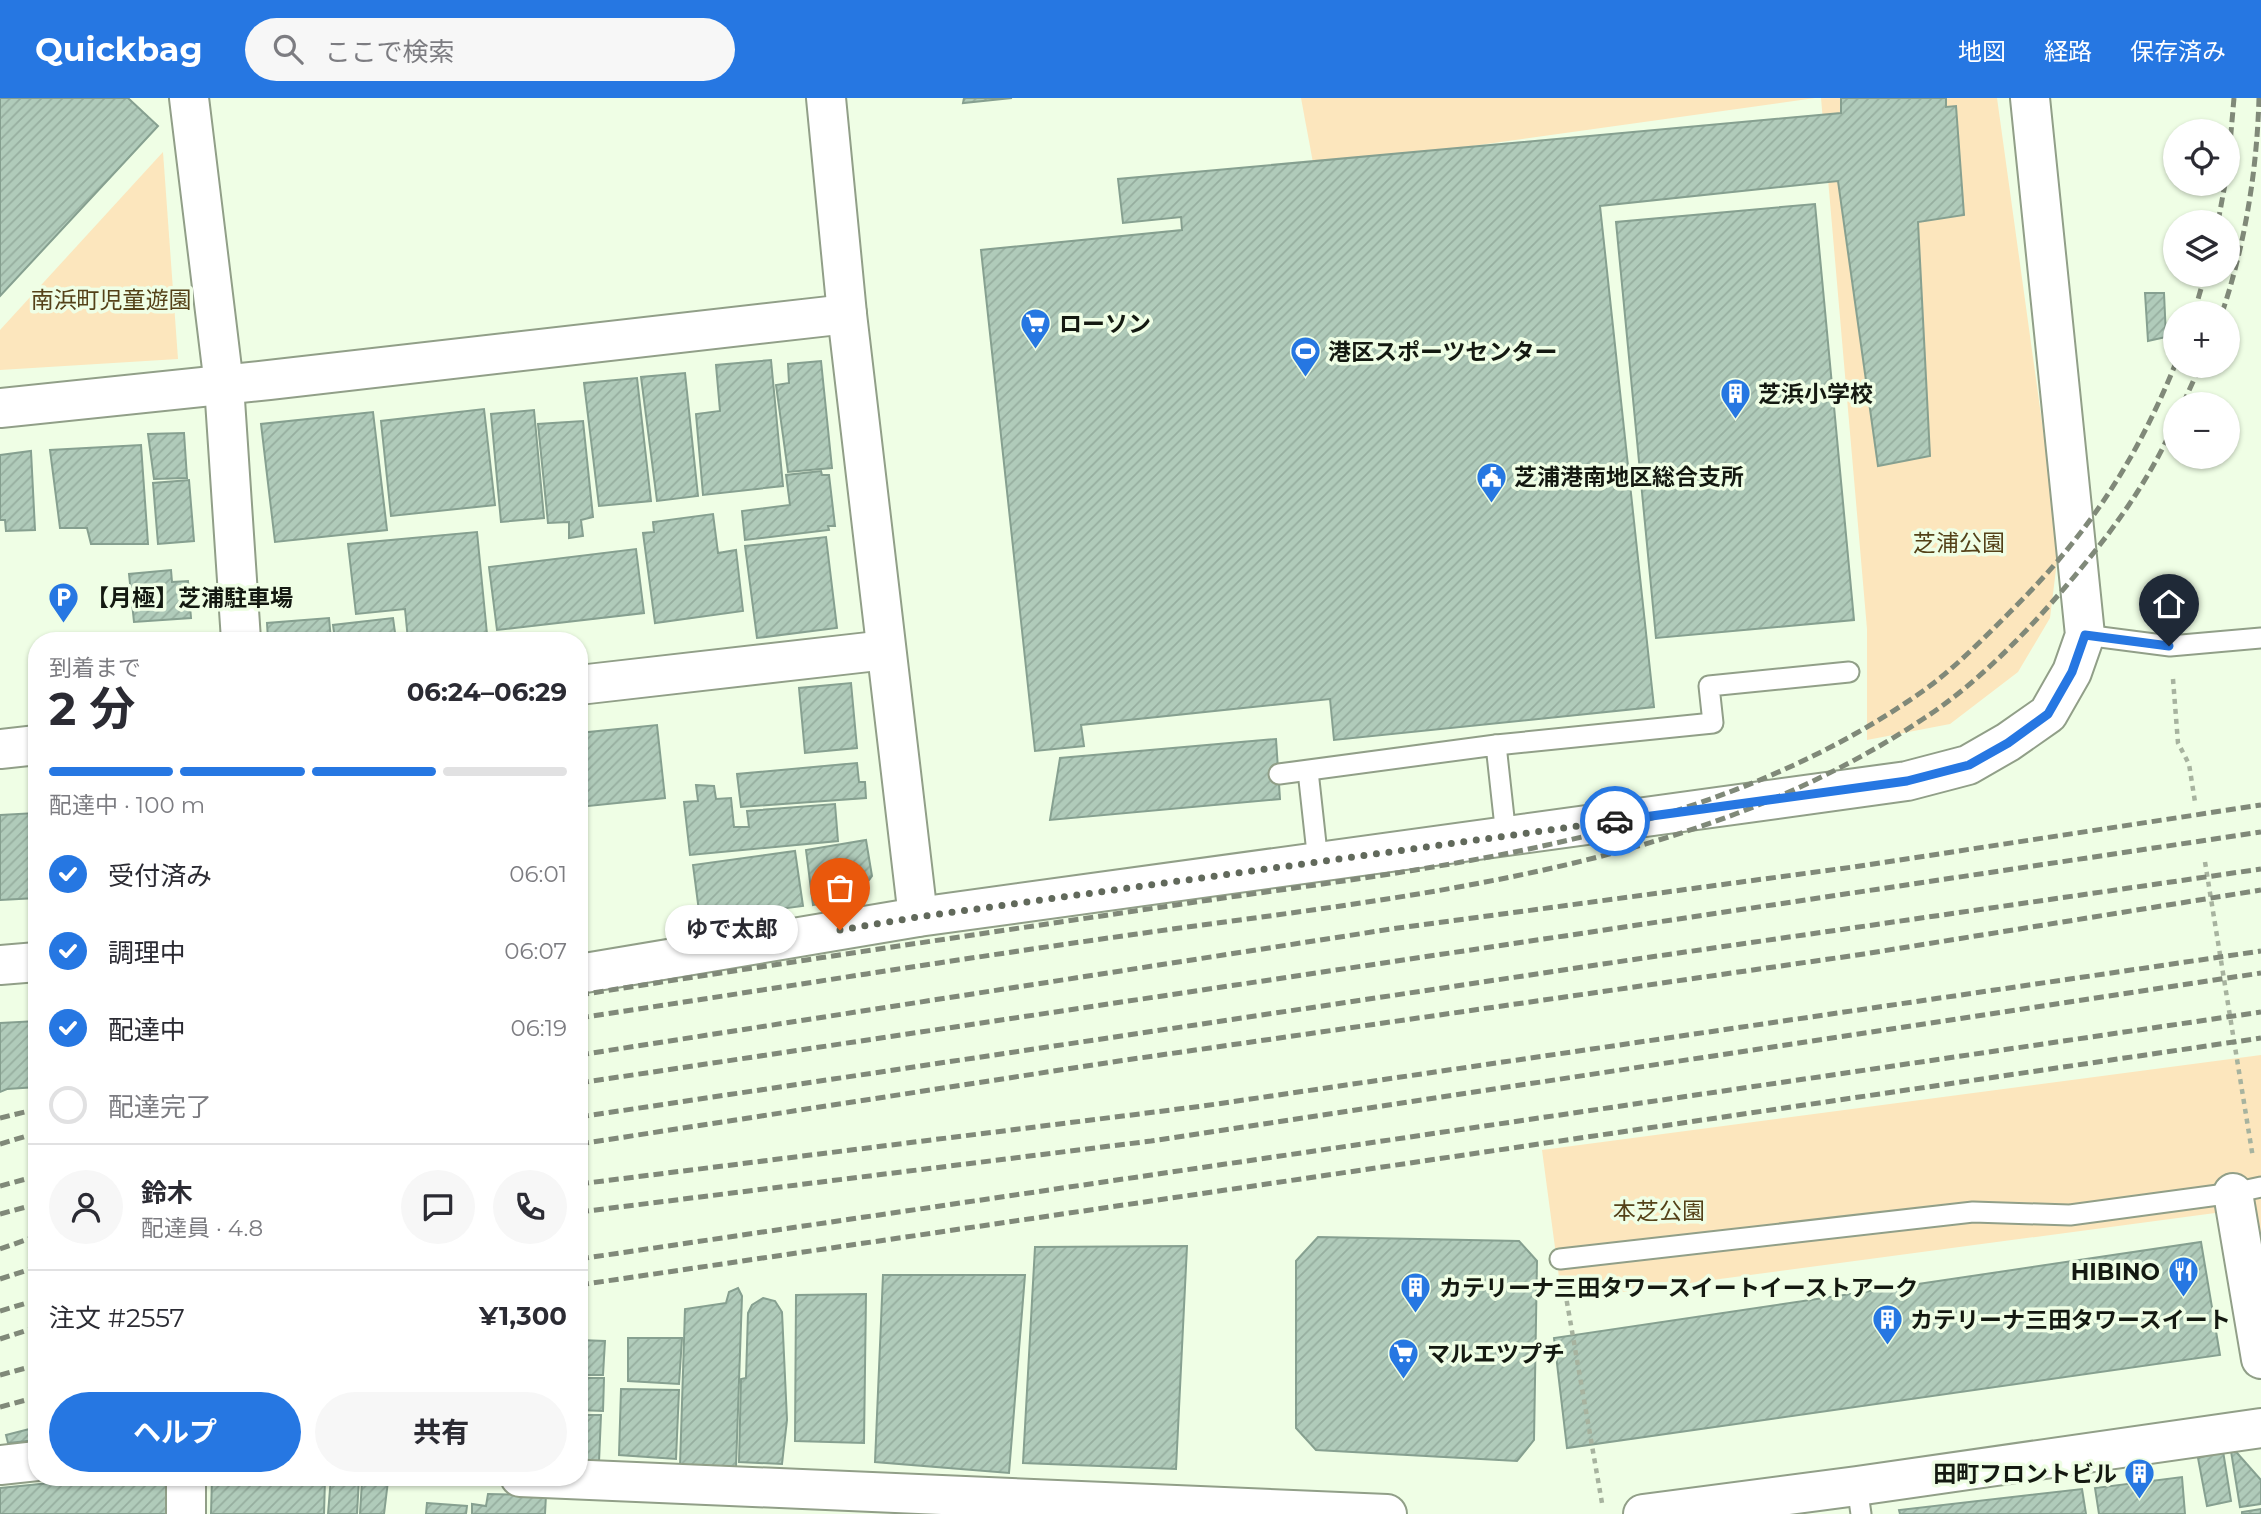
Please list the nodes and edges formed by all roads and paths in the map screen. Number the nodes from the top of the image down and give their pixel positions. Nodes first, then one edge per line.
1 (189, 98) edge
2 (827, 98) edge
3 (2030, 98) edge
4 (847, 314) junction
5 (224, 385) junction
6 (0, 408) edge
7 (240, 632) edge
8 (2085, 635) junction
9 (2261, 638) edge
10 (2169, 646) junction
11 (886, 650) junction
12 (1849, 672) dead end
13 (588, 684) edge
14 (28, 746) edge
15 (1496, 746) junction
16 (0, 749) edge
17 (1308, 771) junction
18 (1279, 774) dead end
19 (2195, 802) dead end
20 (1506, 836) junction
21 (1318, 862) junction
22 (2205, 862) dead end
23 (918, 917) junction
24 (28, 963) edge
25 (0, 965) edge
26 (588, 972) edge
27 (2251, 1189) edge
28 (1560, 1259) joint
29 (2261, 1359) edge
30 (2261, 1429) edge
31 (28, 1462) edge
32 (0, 1465) edge
33 (588, 1480) edge
34 (186, 1486) edge
35 (1859, 1500) edge
36 (186, 1514) edge
37 (1387, 1514) edge
38 (1604, 1514) edge
39 (1643, 1514) edge

1 - 5 street
2 - 4 street
3 - 8 street
4 - 5 street
4 - 11 street
5 - 6 street
5 - 7 street
8 - 10 lane
8 - 20 street
9 - 10 lane
10 - 19 path
11 - 13 street
11 - 23 street
12 - 15 lane
14 - 16 street
15 - 17 lane
15 - 20 lane
17 - 18 lane
17 - 21 lane
20 - 21 street
21 - 23 street
22 - 27 path
23 - 26 street
24 - 25 street
27 - 28 lane
27 - 29 street
28 - 38 path
30 - 35 street
31 - 32 street
33 - 37 street
34 - 36 street
35 - 39 street

